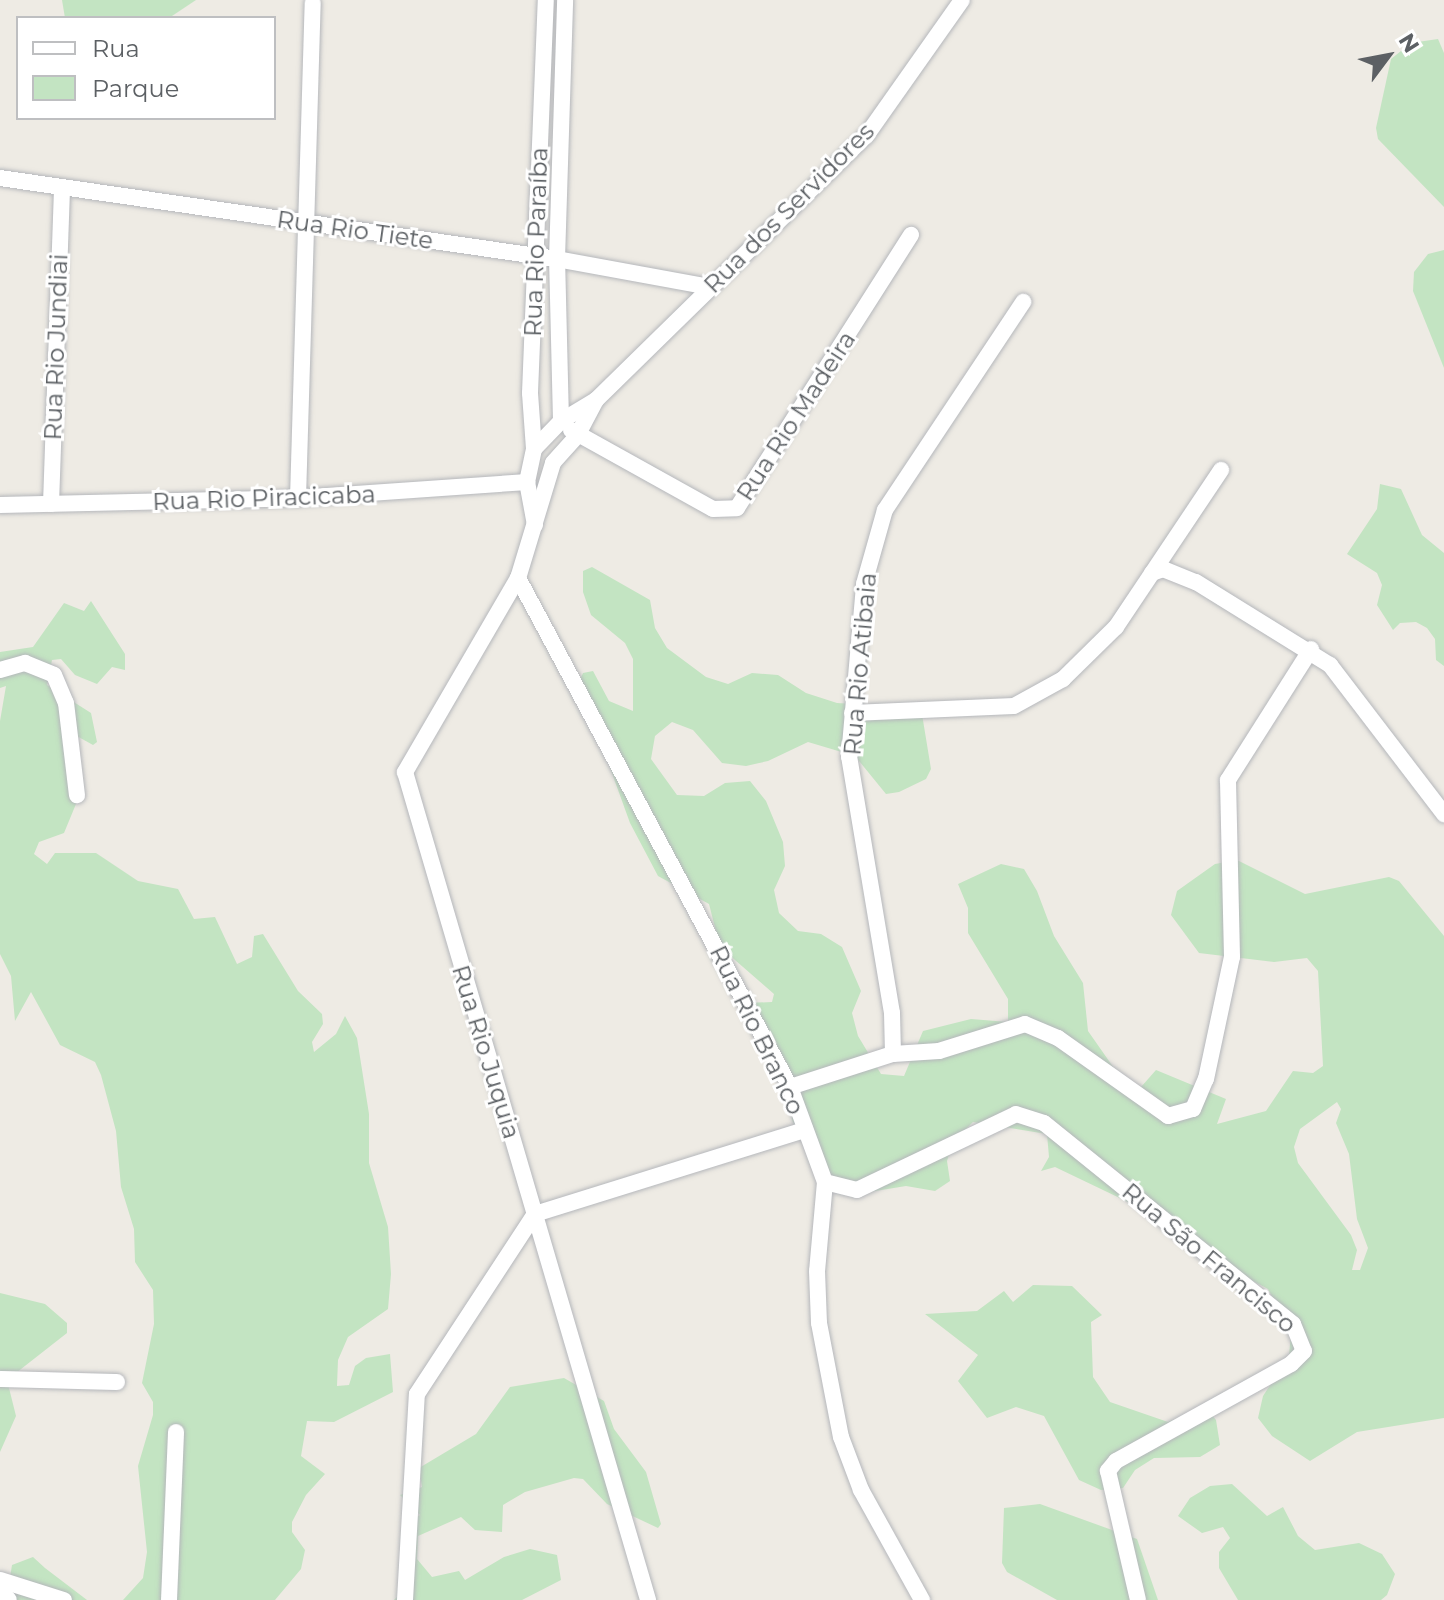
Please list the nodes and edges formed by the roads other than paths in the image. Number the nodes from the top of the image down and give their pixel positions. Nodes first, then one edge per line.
1 (546, 0) edge
2 (565, 0) edge
3 (962, 0) edge
4 (313, 3) dead end
5 (0, 178) edge
6 (62, 190) junction
7 (304, 223) junction
8 (911, 235) dead end
9 (537, 257) junction
10 (557, 259) junction
11 (709, 287) junction
12 (1023, 302) dead end
13 (596, 400) junction
14 (561, 421) junction
15 (577, 436) junction
16 (534, 449) junction
17 (553, 463) junction
18 (1221, 470) dead end
19 (527, 482) junction
20 (298, 498) junction
21 (51, 504) junction
22 (0, 505) edge
23 (535, 527) junction
24 (1152, 573) junction
25 (518, 578) junction
26 (1311, 649) junction
27 (0, 670) edge
28 (852, 713) junction
29 (77, 795) dead end
30 (1444, 814) edge
31 (893, 1054) junction
32 (790, 1087) junction
33 (805, 1130) junction
34 (825, 1182) junction
35 (535, 1214) junction
36 (0, 1379) edge
37 (117, 1382) dead end
38 (176, 1432) dead end
39 (0, 1580) edge
40 (0, 1590) edge
41 (9, 1600) edge
42 (64, 1600) edge
43 (169, 1600) edge
44 (405, 1600) edge
45 (648, 1600) edge
46 (922, 1600) edge
47 (1138, 1600) edge

1 - 9 street, Rua Rio Paraíba
2 - 10 street, Rua Rio Paraíba
3 - 11 street, Rua dos Servidores
4 - 7 street
5 - 6 street, Rua Rio Tiete
6 - 7 street, Rua Rio Tiete
6 - 21 street, Rua Rio Jundiai
7 - 9 street, Rua Rio Tiete
7 - 20 street
8 - 15 street, Rua Rio Madeira
9 - 10 street, Rua Rio Tiete
9 - 16 street, Rua Rio Paraíba
10 - 11 street, Rua Rio Tiete
10 - 14 street, Rua Rio Paraíba
11 - 13 street, Rua dos Servidores
12 - 28 street, Rua Rio Atibaia
13 - 14 street, Rua dos Servidores
13 - 15 street, Rua dos Servidores
14 - 15 street, Rua Rio Madeira
14 - 16 street, Rua dos Servidores
15 - 17 street, Rua dos Servidores
16 - 17 street
16 - 19 street, Rua Rio Paraíba
17 - 23 street, Rua Rio Juquia
18 - 24 street
19 - 20 street, Rua Rio Piracicaba
19 - 23 street, Rua Rio Juquia
20 - 21 street, Rua Rio Piracicaba
21 - 22 street, Rua Rio Piracicaba
23 - 25 street, Rua Rio Juquia
24 - 26 street
24 - 28 street
25 - 32 street, Rua Rio Branco
25 - 35 street, Rua Rio Juquia
26 - 30 street
26 - 31 street
27 - 29 street
28 - 31 street, Rua Rio Atibaia
31 - 32 street
32 - 33 street, Rua Rio Branco
33 - 34 street, Rua Rio Branco
33 - 35 street
34 - 46 street, Rua Rio Branco
34 - 47 street, Rua São Francisco
35 - 44 street
35 - 45 street, Rua Rio Juquia
36 - 37 street
38 - 43 street
39 - 42 street
40 - 41 street

